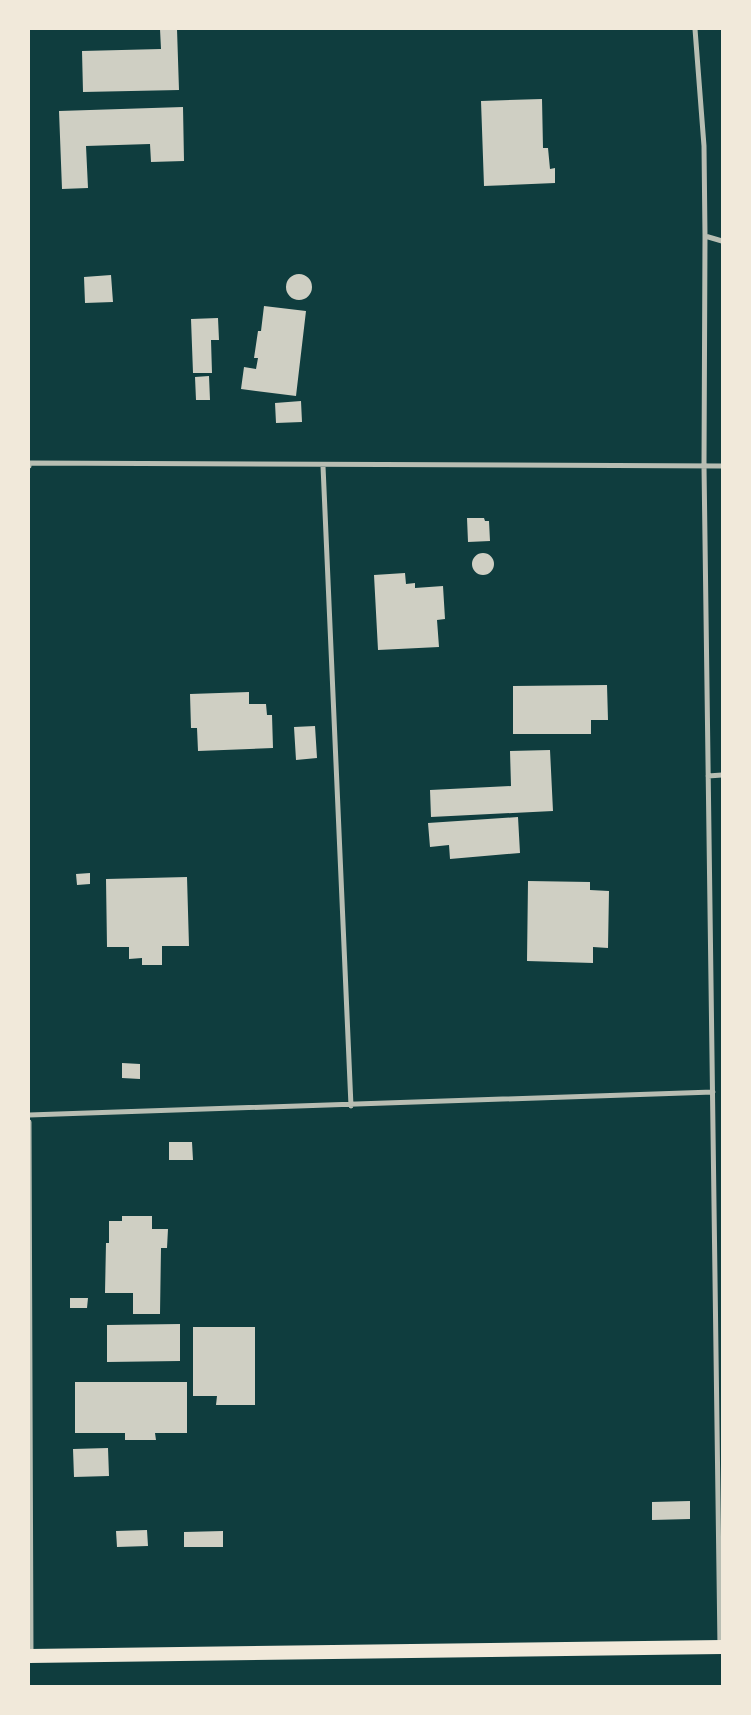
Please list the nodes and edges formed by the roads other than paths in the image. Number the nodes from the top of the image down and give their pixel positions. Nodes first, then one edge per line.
1 (695, 29) edge
2 (706, 236) junction
3 (722, 240) edge
4 (29, 458) edge
5 (29, 464) edge
6 (323, 466) junction
7 (704, 466) junction
8 (722, 466) edge
9 (708, 776) junction
10 (722, 776) edge
11 (712, 1092) junction
12 (352, 1106) junction
13 (29, 1115) edge
14 (29, 1122) edge
15 (721, 1647) edge
16 (30, 1656) edge

1 - 2 street
2 - 3 street
2 - 7 street
4 - 5 street
5 - 6 street
6 - 7 street
6 - 12 street
7 - 8 street
7 - 9 street
9 - 10 street
9 - 11 street
11 - 12 street
11 - 15 street
12 - 13 street
14 - 16 street
15 - 16 highway

